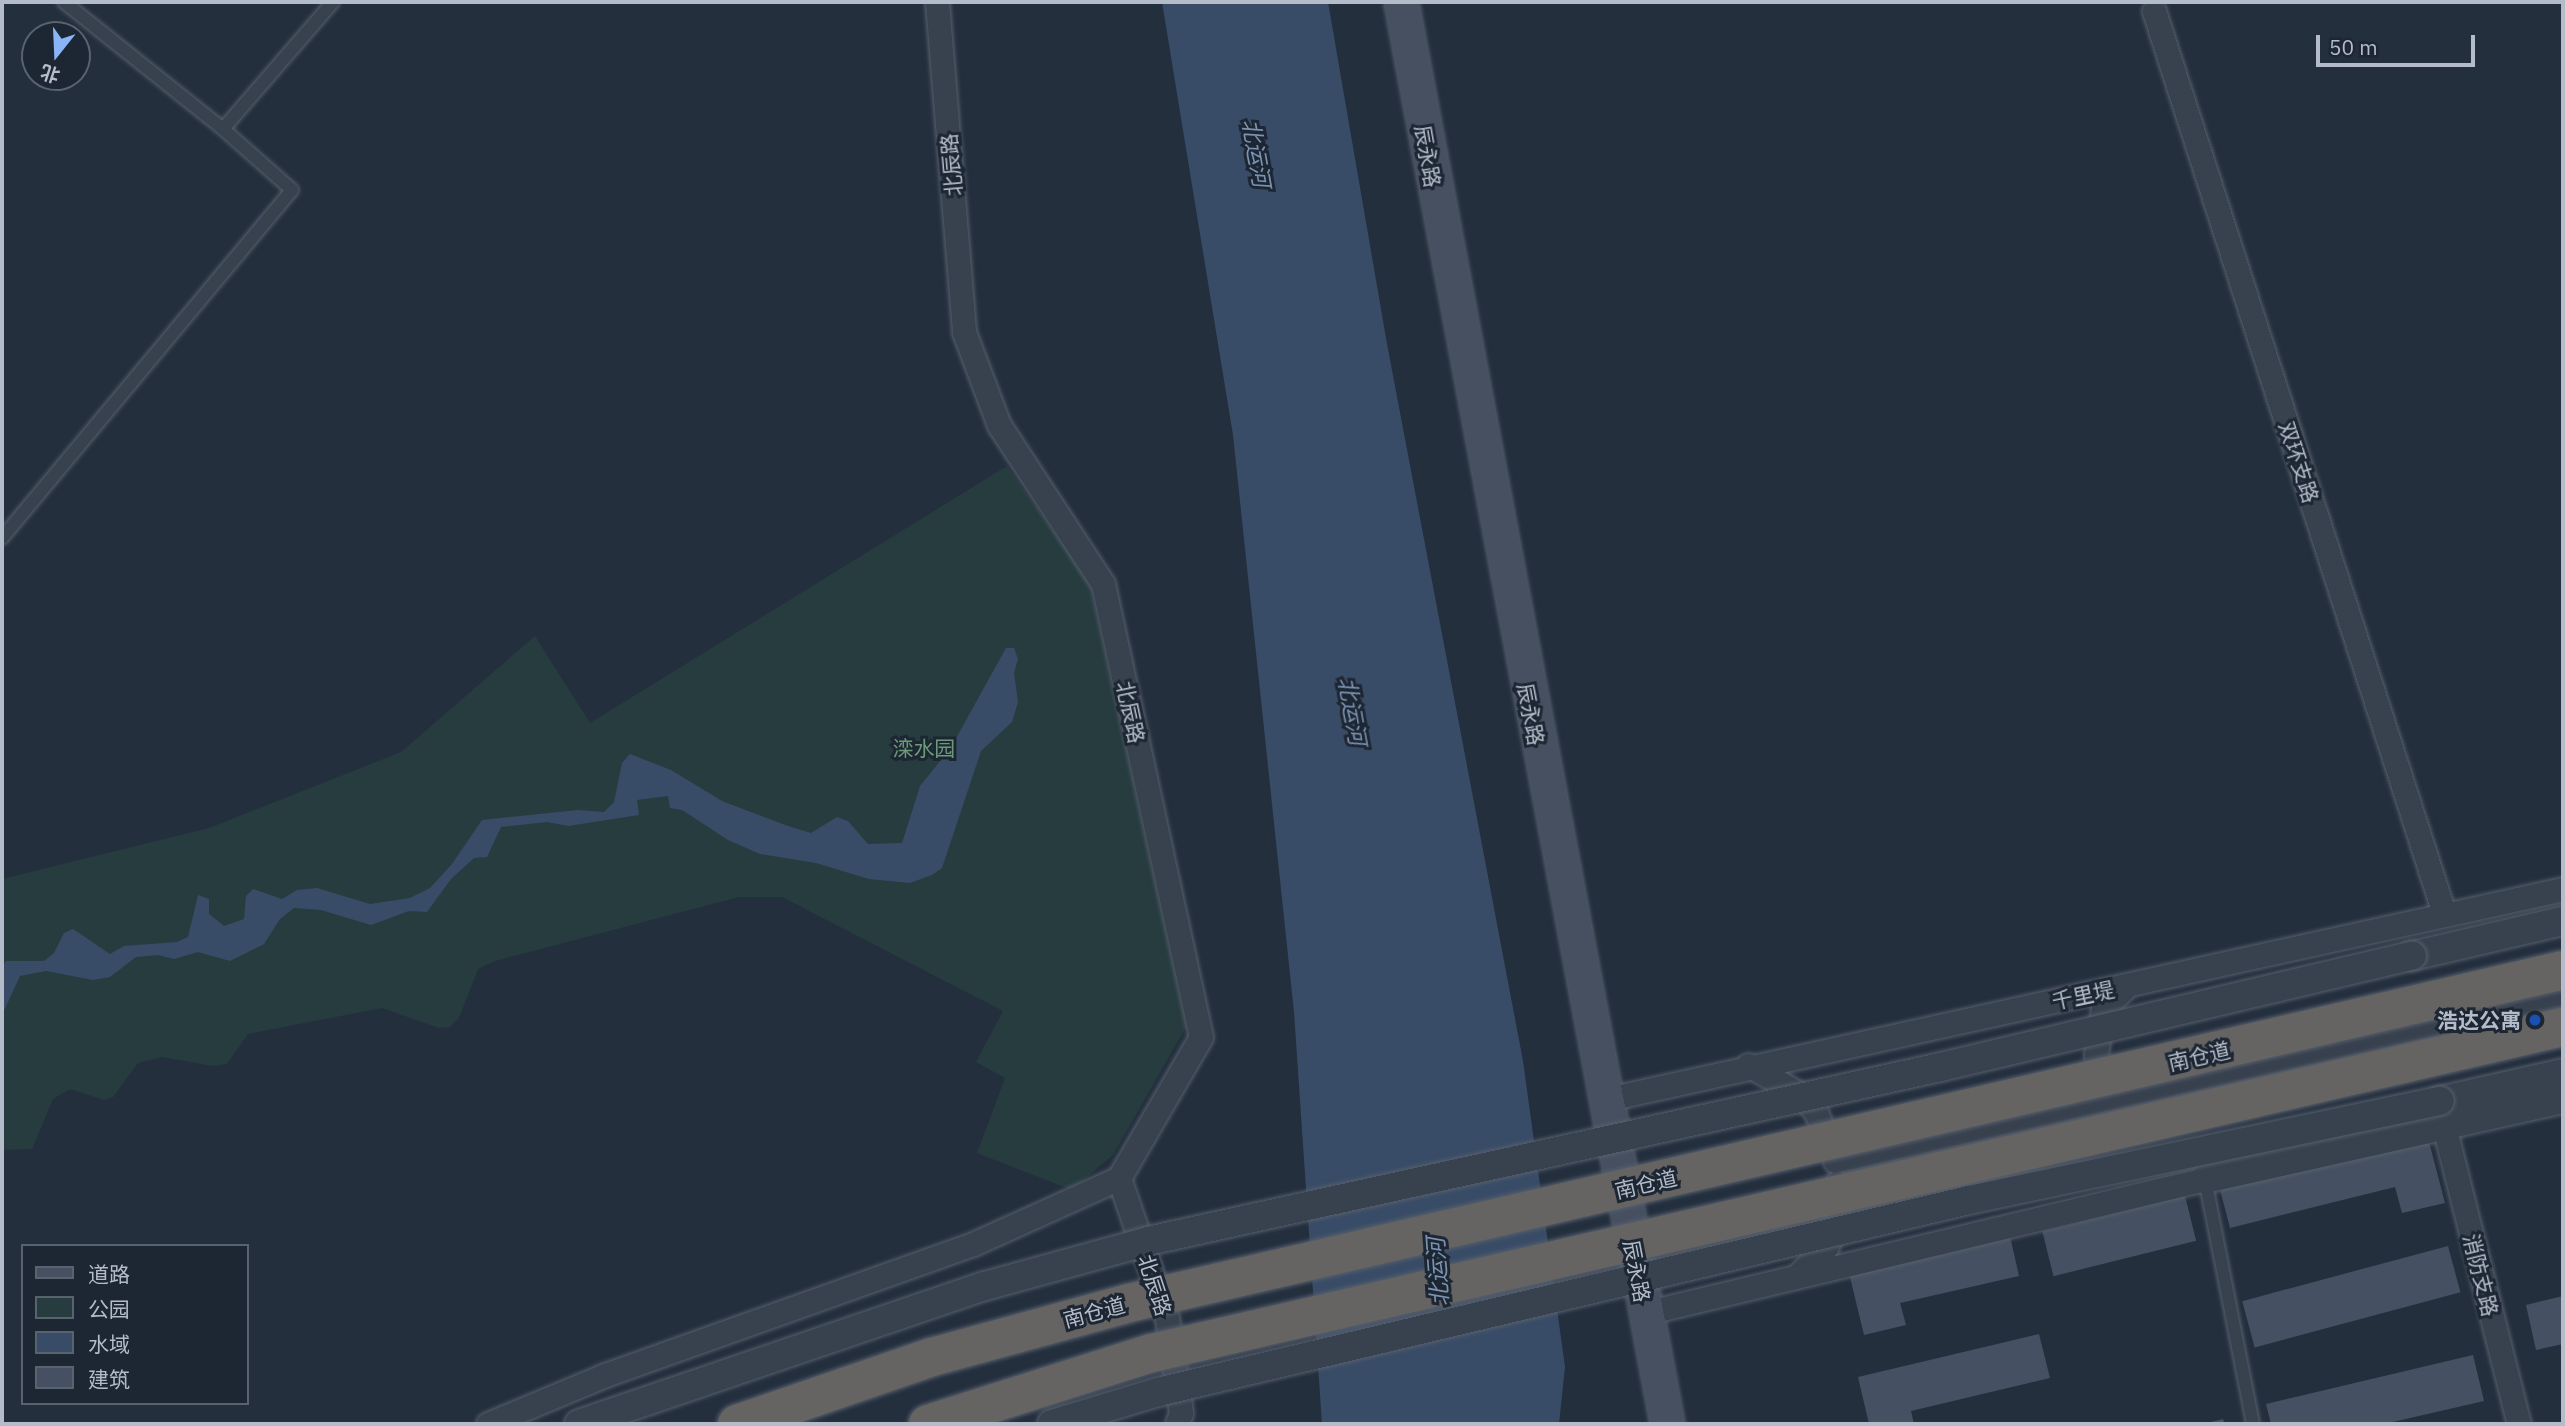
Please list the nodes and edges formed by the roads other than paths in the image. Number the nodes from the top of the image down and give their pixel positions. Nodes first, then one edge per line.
1 (64, 2) edge
2 (333, 2) edge
3 (937, 2) edge
4 (1401, 2) edge
5 (1412, 2) edge
6 (2154, 11) dead end
7 (223, 129) junction
8 (2, 538) edge
9 (2563, 889) edge
10 (2444, 913) junction
11 (2563, 921) edge
12 (2563, 970) edge
13 (2129, 985) junction
14 (2563, 994) edge
15 (2563, 1027) edge
16 (1748, 1065) junction
17 (2563, 1073) edge
18 (2101, 1098) junction
19 (1606, 1099) junction
20 (2563, 1099) edge
21 (2442, 1114) junction
22 (1835, 1161) junction
23 (1119, 1178) junction
24 (2204, 1179) junction
25 (2169, 1187) junction
26 (1793, 1279) junction
27 (1655, 1316) junction
28 (488, 1424) edge
29 (579, 1424) edge
30 (737, 1424) edge
31 (928, 1424) edge
32 (1052, 1424) edge
33 (1177, 1424) edge
34 (1670, 1424) edge
35 (2253, 1424) edge
36 (2519, 1424) edge

1 - 7 lane
2 - 7 lane
3 - 23 street, 北辰路
4 - 19 main road, 辰永路
5 - 19 main road, 辰永路
6 - 10 street, 双环支路
7 - 8 lane
9 - 10 street, 千里堤
10 - 13 street, 千里堤
11 - 29 street, bridge
12 - 30 highway, 南仓道, bridge
13 - 16 street, 千里堤
13 - 18 street
14 - 18 street
15 - 31 highway, bridge
16 - 19 street, 千里堤
16 - 22 street
17 - 21 street
18 - 22 street
18 - 25 street
19 - 27 main road, 辰永路
20 - 21 street
21 - 24 street
21 - 32 street, bridge
21 - 36 street, 消防支路
22 - 26 street
23 - 28 street
23 - 33 street, 北辰路
24 - 25 street
24 - 35 lane
25 - 26 street
26 - 27 street
27 - 34 main road, 辰永路

